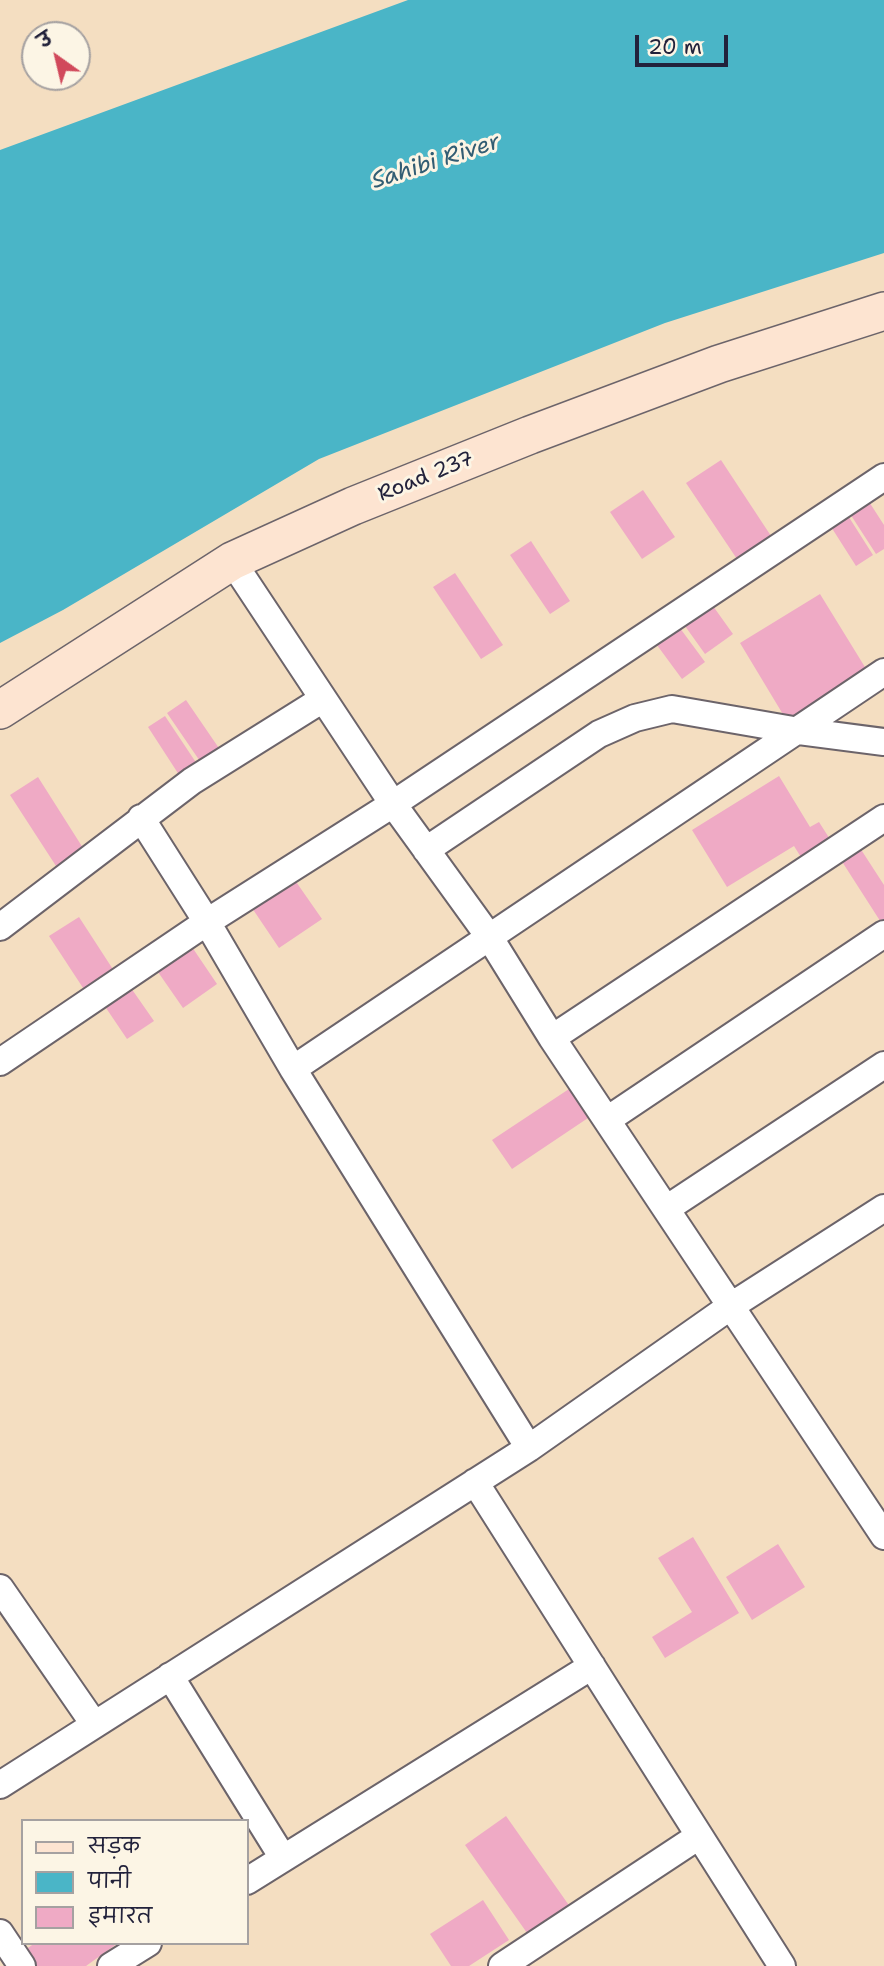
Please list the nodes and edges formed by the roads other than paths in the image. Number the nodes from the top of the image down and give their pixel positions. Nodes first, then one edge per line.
1 (884, 311) edge
2 (884, 477) edge
3 (232, 561) junction
4 (884, 672) edge
5 (323, 699) junction
6 (0, 710) edge
7 (799, 731) junction
8 (884, 741) edge
9 (393, 804) junction
10 (141, 818) junction
11 (884, 818) edge
12 (426, 850) junction
13 (207, 922) junction
14 (0, 927) edge
15 (884, 934) edge
16 (490, 938) junction
17 (552, 1038) junction
18 (0, 1062) edge
19 (884, 1065) edge
20 (293, 1069) junction
21 (607, 1120) junction
22 (884, 1208) edge
23 (666, 1209) junction
24 (731, 1306) junction
25 (529, 1448) junction
26 (475, 1482) junction
27 (884, 1536) edge
28 (0, 1588) edge
29 (592, 1667) junction
30 (170, 1676) junction
31 (94, 1724) junction
32 (0, 1785) edge
33 (699, 1836) junction
34 (284, 1858) junction
35 (248, 1880) edge
36 (0, 1933) edge
37 (145, 1945) edge
38 (22, 1966) edge
39 (111, 1966) edge
40 (502, 1966) edge
41 (782, 1966) edge

1 - 3 street, Road 237
2 - 9 street
3 - 5 street
3 - 6 street, Road 237
4 - 7 street
5 - 9 street
5 - 10 street
7 - 8 street
7 - 12 street
7 - 16 street
9 - 12 street
9 - 13 street
10 - 13 street
10 - 14 street
11 - 17 street
12 - 16 street
13 - 18 street
13 - 20 street
15 - 21 street
16 - 17 street
16 - 20 street
17 - 21 street
19 - 23 street
20 - 25 street
21 - 23 street
22 - 24 street
23 - 24 street
24 - 25 street
24 - 27 street
25 - 26 street
26 - 29 street
26 - 30 street
28 - 31 street
29 - 33 street
29 - 34 street
30 - 31 street
30 - 34 street
31 - 32 street
33 - 40 street
33 - 41 street
34 - 35 street
36 - 38 street
37 - 39 street

